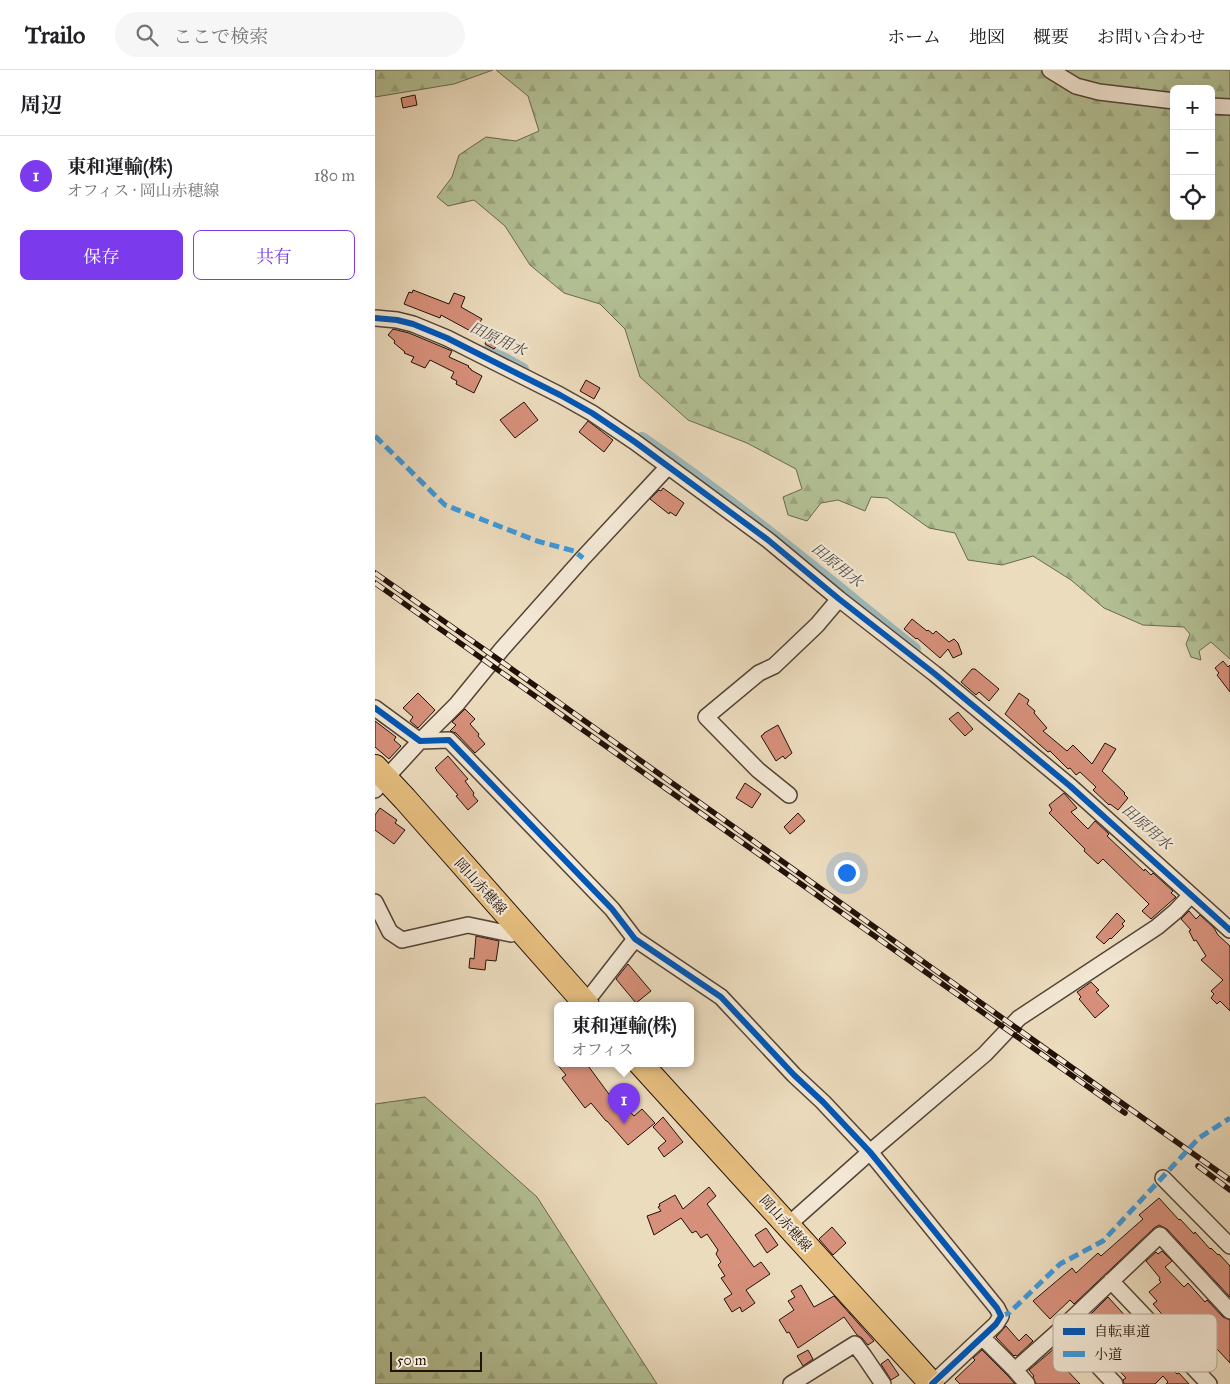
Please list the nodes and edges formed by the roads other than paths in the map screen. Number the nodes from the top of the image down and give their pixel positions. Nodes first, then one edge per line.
1 (1050, 70) edge
2 (1170, 101) edge
3 (1215, 106) edge
4 (1230, 107) edge
5 (375, 318) edge
6 (668, 466) junction
7 (839, 599) junction
8 (375, 708) edge
9 (421, 741) junction
10 (379, 778) edge
11 (789, 795) dead end
12 (1191, 896) junction
13 (375, 902) edge
14 (521, 930) junction
15 (1230, 930) edge
16 (635, 939) junction
17 (585, 1002) edge
18 (587, 1002) edge
19 (644, 1067) edge
20 (870, 1152) junction
21 (1163, 1178) dead end
22 (788, 1225) junction
23 (1230, 1246) edge
24 (1111, 1281) junction
25 (1230, 1310) edge
26 (1077, 1314) edge
27 (1142, 1314) edge
28 (1053, 1336) edge
29 (982, 1337) junction
30 (1015, 1370) junction
31 (1104, 1372) edge
32 (1198, 1372) edge
33 (791, 1384) edge
34 (883, 1384) edge
35 (932, 1384) edge
36 (1027, 1384) edge
37 (1115, 1384) edge
38 (1209, 1384) edge

1 - 2 street
3 - 4 street
5 - 6 street
6 - 7 street
6 - 9 street
7 - 11 street
7 - 12 street
8 - 9 street
9 - 10 street
9 - 16 street
10 - 14 main road, 岡山赤穂線
12 - 15 street
12 - 20 street
13 - 14 street
14 - 17 main road, 岡山赤穂線
16 - 18 street
16 - 20 street
19 - 22 main road, 岡山赤穂線
20 - 22 street
20 - 29 street
21 - 23 street
22 - 35 main road, 岡山赤穂線
24 - 25 street
24 - 26 street
24 - 27 street
28 - 30 street
29 - 30 street
29 - 35 street
30 - 36 street
31 - 37 street
32 - 38 street
33 - 34 street

